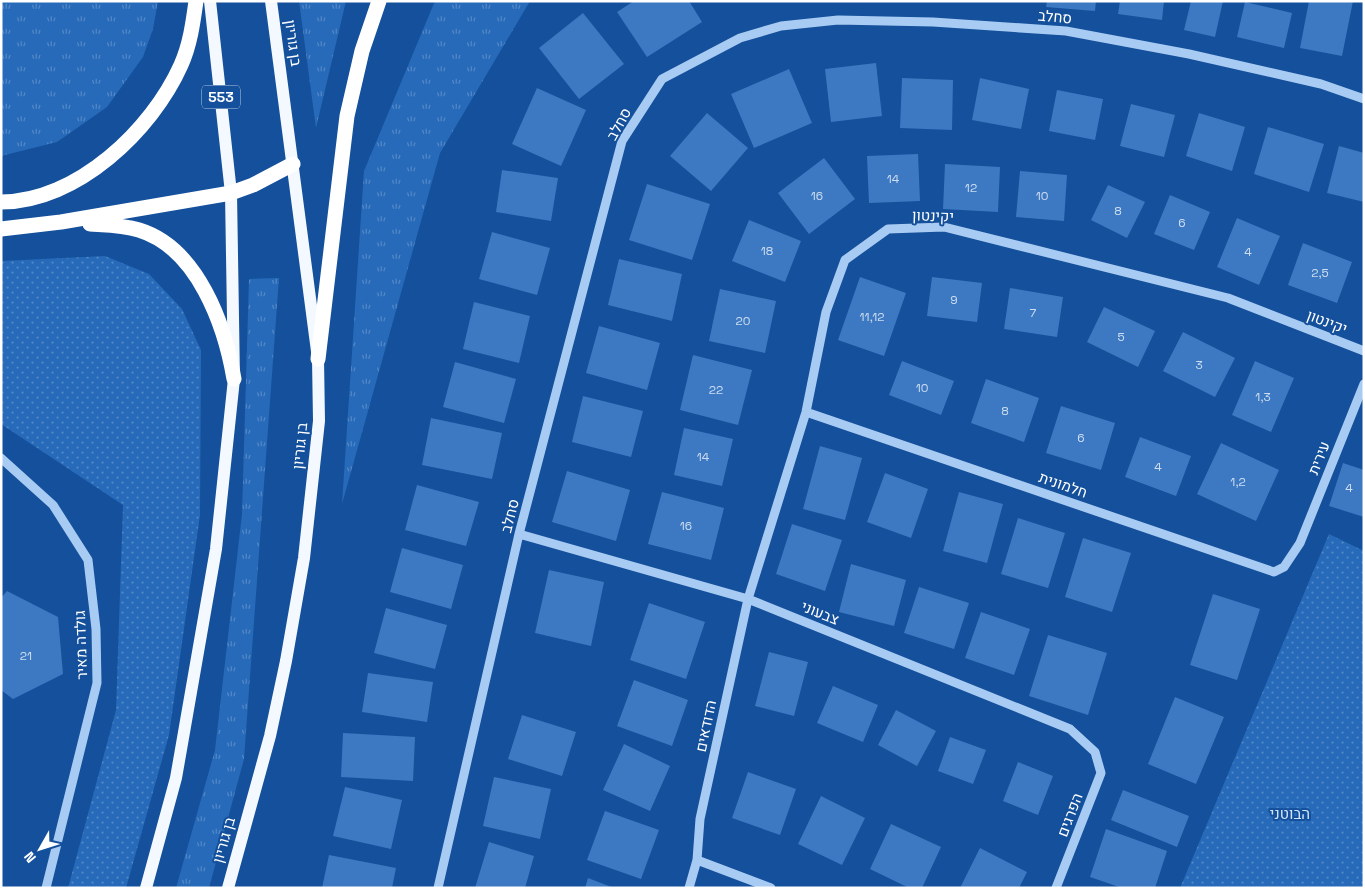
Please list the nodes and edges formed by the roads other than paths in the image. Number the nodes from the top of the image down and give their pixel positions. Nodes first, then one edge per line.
1 (196, 1) edge
2 (210, 1) edge
3 (271, 1) edge
4 (379, 1) edge
5 (1364, 99) edge
6 (293, 164) junction
7 (231, 193) junction
8 (1, 202) edge
9 (61, 222) junction
10 (1, 228) edge
11 (1364, 351) edge
12 (318, 359) junction
13 (234, 379) junction
14 (1364, 384) edge
15 (806, 412) junction
16 (1, 458) edge
17 (520, 534) junction
18 (1300, 543) joint
19 (748, 599) junction
20 (1095, 752) joint
21 (697, 860) junction
22 (46, 888) edge
23 (146, 888) edge
24 (228, 888) edge
25 (438, 888) edge
26 (689, 888) edge
27 (771, 888) edge
28 (1056, 888) edge

1 - 8 highway
2 - 7 main road, 553
3 - 6 main road, בן גוריון
4 - 12 highway
5 - 17 street, סחלב
6 - 7 highway
6 - 12 main road, בן גוריון
7 - 9 highway
7 - 13 main road
9 - 10 highway
9 - 13 highway
11 - 15 street, יקינטון
12 - 24 main road, בן גוריון
13 - 23 main road
14 - 18 street, עירית
15 - 18 street, חלמונית
15 - 19 street, יקינטון
16 - 22 street, גולדה מאיר
17 - 19 street, צבעוני
17 - 25 street, סחלב
19 - 20 street, צבעוני
19 - 21 street, הדודאים
20 - 28 street, הפרגים
21 - 26 street, הדודאים
21 - 27 street

